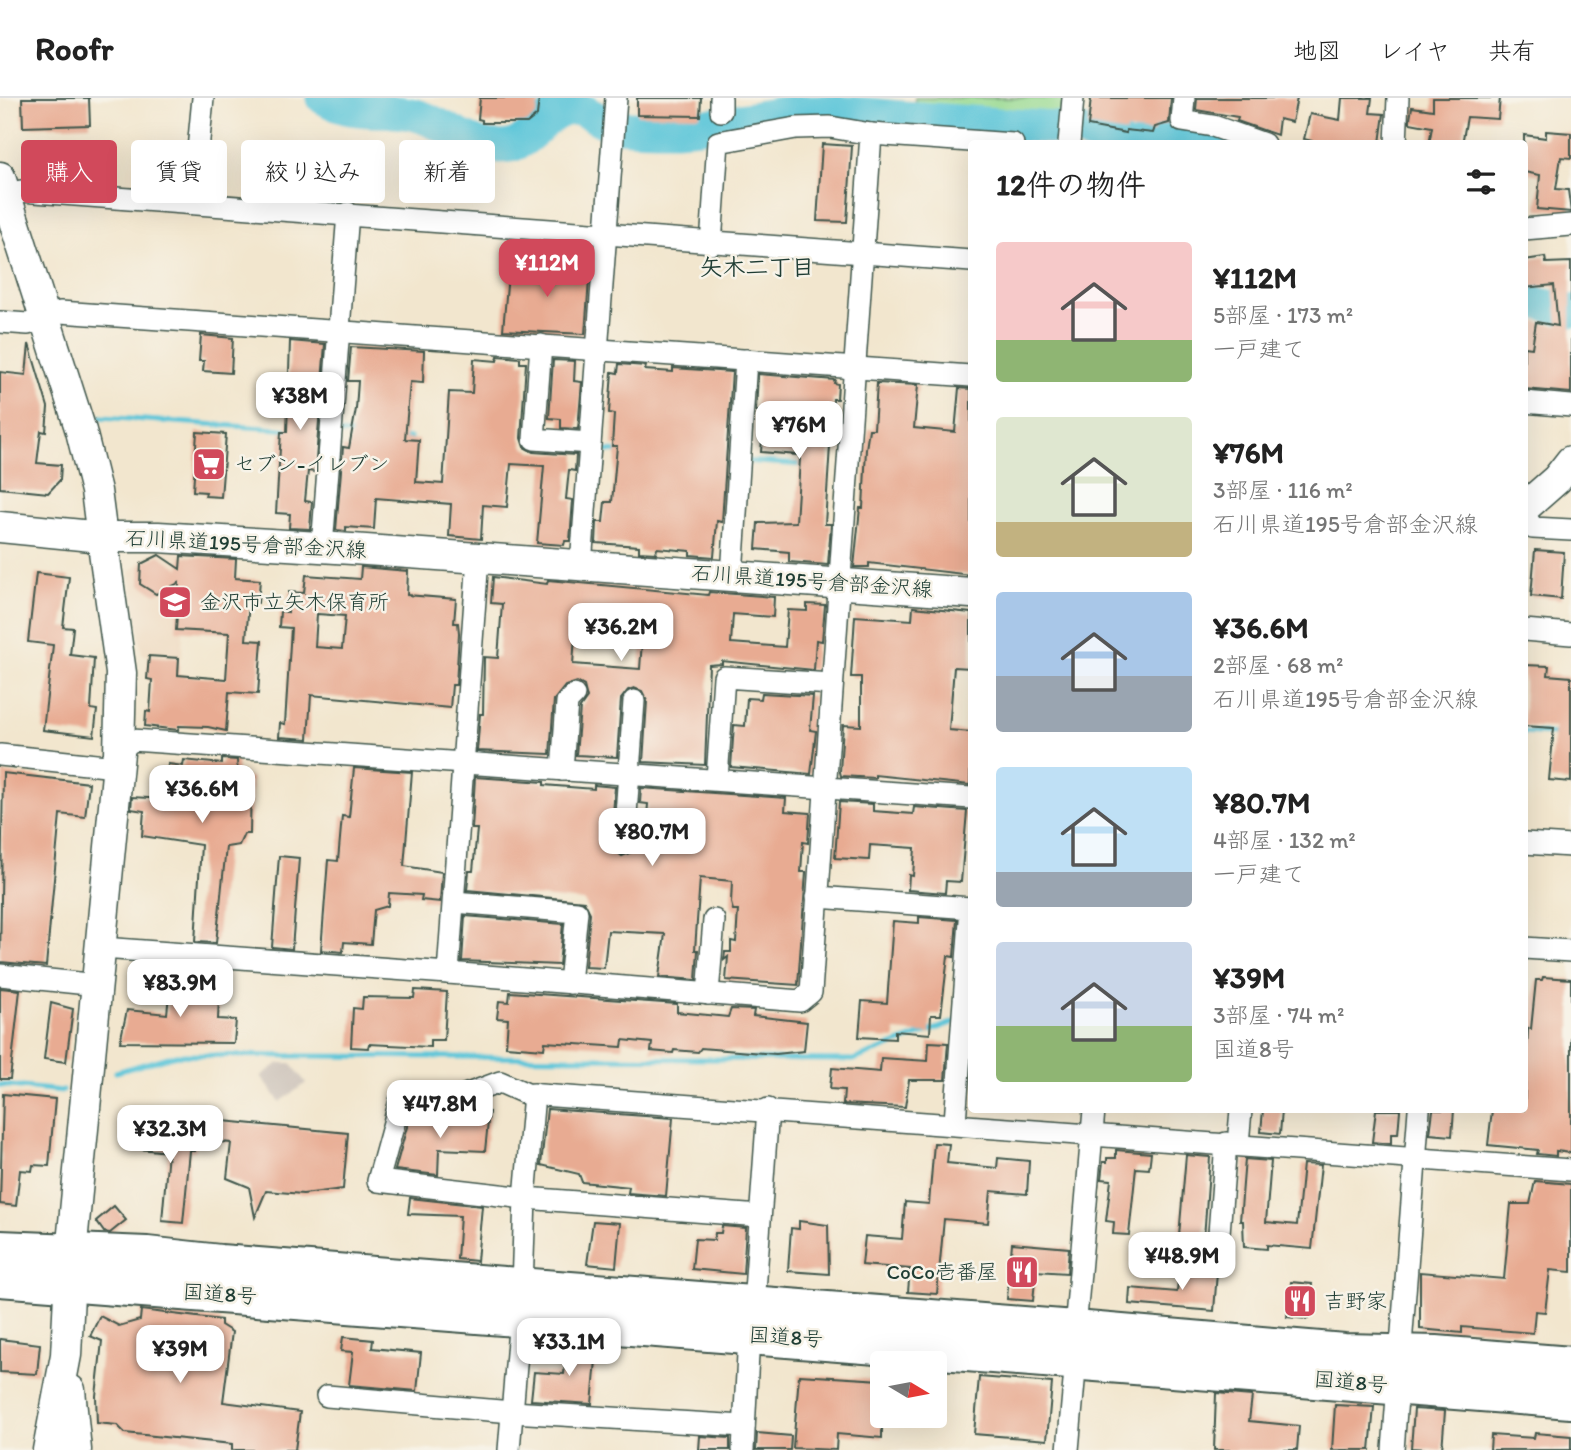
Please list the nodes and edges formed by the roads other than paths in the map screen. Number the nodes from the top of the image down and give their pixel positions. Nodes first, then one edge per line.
1 (203, 98) edge
2 (1073, 98) edge
3 (1184, 98) edge
4 (1398, 98) edge
5 (615, 116) edge
6 (871, 134) junction
7 (1070, 135) edge
8 (199, 140) edge
9 (1253, 140) edge
10 (1395, 140) edge
11 (968, 141) edge
12 (2, 191) edge
13 (131, 198) edge
14 (206, 203) edge
15 (348, 214) junction
16 (1571, 225) edge
17 (1528, 229) edge
18 (606, 232) junction
19 (710, 244) junction
20 (861, 254) junction
21 (968, 261) edge
22 (44, 318) junction
23 (0, 322) edge
24 (339, 330) junction
25 (541, 345) junction
26 (596, 349) junction
27 (746, 360) junction
28 (856, 367) junction
29 (968, 376) edge
30 (1528, 402) edge
31 (1571, 406) edge
32 (589, 448) junction
33 (1571, 461) edge
34 (1528, 504) edge
35 (1528, 520) edge
36 (0, 527) edge
37 (1571, 530) edge
38 (102, 537) junction
39 (322, 547) junction
40 (478, 558) junction
41 (581, 565) junction
42 (732, 575) junction
43 (839, 583) junction
44 (968, 593) edge
45 (1528, 630) edge
46 (1571, 634) edge
47 (832, 684) junction
48 (574, 695) dead end
49 (634, 701) dead end
50 (118, 753) junction
51 (0, 755) edge
52 (464, 764) junction
53 (562, 770) junction
54 (629, 774) junction
55 (717, 779) junction
56 (825, 787) junction
57 (968, 798) edge
58 (624, 843) dead end
59 (1528, 843) edge
60 (1571, 846) edge
61 (817, 897) junction
62 (454, 902) junction
63 (968, 907) edge
64 (714, 920) dead end
65 (102, 948) junction
66 (1528, 948) edge
67 (1571, 951) edge
68 (968, 955) edge
69 (448, 973) junction
70 (0, 975) edge
71 (570, 984) junction
72 (98, 985) junction
73 (708, 994) junction
74 (534, 1094) junction
75 (768, 1110) junction
76 (1094, 1113) edge
77 (1240, 1113) edge
78 (1419, 1113) edge
79 (955, 1122) junction
80 (1091, 1134) junction
81 (1232, 1144) junction
82 (1415, 1157) junction
83 (1571, 1170) edge
84 (525, 1198) junction
85 (760, 1216) junction
86 (1219, 1233) dead end
87 (0, 1250) edge
88 (70, 1268) junction
89 (0, 1277) edge
90 (521, 1303) junction
91 (752, 1320) junction
92 (1076, 1344) junction
93 (66, 1355) junction
94 (1571, 1366) edge
95 (1399, 1370) junction
96 (327, 1396) dead end
97 (1571, 1399) edge
98 (512, 1412) junction
99 (744, 1426) junction
100 (48, 1450) edge
101 (76, 1450) edge
102 (509, 1450) edge
103 (743, 1450) edge
104 (1068, 1450) edge
105 (1393, 1450) edge

1 - 8 street
2 - 7 street
3 - 9 street
4 - 10 street
5 - 18 street
6 - 11 street
6 - 19 street
6 - 20 street
12 - 13 street
12 - 22 main road
14 - 15 street
15 - 18 street
15 - 24 street
16 - 17 street
18 - 19 street
18 - 26 street
19 - 20 street
20 - 21 street
20 - 28 street
22 - 23 street
22 - 24 street
22 - 38 main road
24 - 25 street
24 - 39 street
25 - 26 street
25 - 32 street
26 - 27 street
26 - 32 street
27 - 28 street
27 - 42 street
28 - 29 street
28 - 43 street
30 - 31 street
32 - 41 street
33 - 34 main road
35 - 37 street
36 - 38 main road
38 - 39 main road, 石川県道195号倉部金沢線
38 - 50 main road, 石川県道195号倉部金沢線
39 - 40 main road, 石川県道195号倉部金沢線
40 - 41 main road, 石川県道195号倉部金沢線
40 - 52 street
41 - 42 main road, 石川県道195号倉部金沢線
42 - 43 main road, 石川県道195号倉部金沢線
43 - 44 main road, 石川県道195号倉部金沢線
43 - 47 street
45 - 46 street
47 - 55 street
47 - 56 street
48 - 53 street
49 - 54 street
50 - 51 street
50 - 52 street
50 - 65 main road, 石川県道195号倉部金沢線
52 - 53 street
52 - 62 street
53 - 54 street
54 - 55 street
54 - 58 street
55 - 56 street
56 - 57 street
56 - 61 street
59 - 60 street
61 - 63 street
61 - 73 street
62 - 69 street
62 - 71 street
64 - 73 street
65 - 69 street
65 - 72 main road, 石川県道195号倉部金沢線
66 - 67 street
68 - 79 street
69 - 71 street
70 - 72 street
71 - 73 street
72 - 88 main road, 石川県道195号倉部金沢線
74 - 75 street
74 - 84 street
74 - 84 street
75 - 79 street
75 - 85 street
76 - 80 street
77 - 81 street
78 - 82 street
79 - 80 street
80 - 81 street
80 - 92 street
81 - 82 street
81 - 86 street
82 - 83 street
82 - 95 street
84 - 85 street
84 - 90 street
85 - 91 street
87 - 88 highway, 国道8号
88 - 89 highway, 国道8号
88 - 90 highway, 国道8号
88 - 93 main road, 石川県道195号倉部金沢線
90 - 91 highway, 国道8号
90 - 98 street
91 - 92 highway, 国道8号
91 - 99 street
92 - 95 highway, 国道8号
92 - 104 street
93 - 100 main road, 石川県道195号倉部金沢線
93 - 101 main road
94 - 95 highway, 国道8号
95 - 97 highway, 国道8号
95 - 105 street
96 - 98 street
98 - 99 street
98 - 102 street
99 - 103 street

